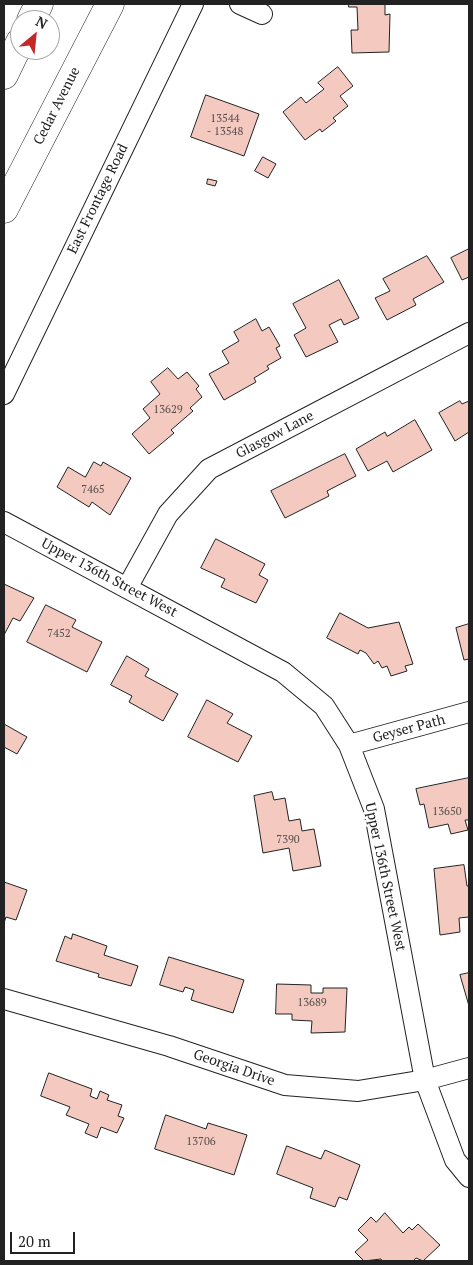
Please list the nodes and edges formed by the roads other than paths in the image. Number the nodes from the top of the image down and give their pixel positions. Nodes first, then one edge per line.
1 (110, 4) edge
2 (193, 4) edge
3 (240, 4) edge
4 (262, 14) dead end
5 (11, 60) edge
6 (4, 75) edge
7 (4, 209) edge
8 (469, 333) edge
9 (4, 394) edge
10 (4, 522) edge
11 (127, 588) junction
12 (469, 712) edge
13 (349, 745) junction
14 (4, 999) edge
15 (469, 1068) edge
16 (425, 1080) junction
17 (469, 1177) edge

1 - 7 highway, Cedar Avenue
2 - 9 street, East Frontage Road
3 - 4 street
5 - 6 highway
8 - 11 street, Glasgow Lane
10 - 11 street, Upper 136th Street West
11 - 13 street, Upper 136th Street West
12 - 13 street, Geyser Path
13 - 16 street, Upper 136th Street West
14 - 16 street, Georgia Drive
15 - 16 street, Georgia Drive
16 - 17 street, Upper 136th Street West

